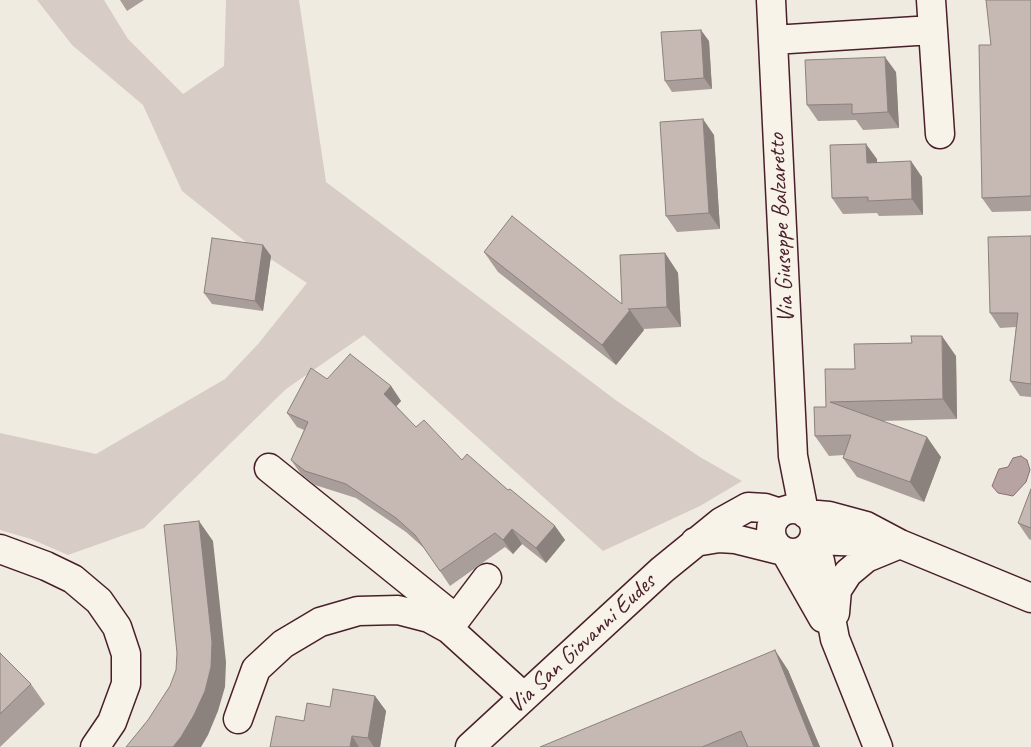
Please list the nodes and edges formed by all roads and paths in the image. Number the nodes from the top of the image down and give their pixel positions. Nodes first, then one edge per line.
1 (771, 0) edge
2 (931, 0) edge
3 (932, 30) junction
4 (773, 40) junction
5 (940, 134) dead end
6 (269, 468) dead end
7 (794, 512) junction
8 (695, 542) junction
9 (813, 542) junction
10 (900, 544) junction
11 (0, 549) edge
12 (785, 552) junction
13 (487, 578) dead end
14 (1031, 598) edge
15 (453, 624) junction
16 (835, 639) junction
17 (524, 697) junction
18 (238, 719) dead end
19 (94, 747) edge
20 (470, 747) edge
21 (878, 747) edge

1 - 4 street, Via Giuseppe Balzaretto
2 - 3 street
3 - 4 street
3 - 5 street
4 - 7 street, Via Giuseppe Balzaretto
6 - 15 street
7 - 8 street, Via San Giovanni Eudes
7 - 9 street
7 - 10 street, Via San Giovanni Eudes
7 - 12 street
8 - 12 street
8 - 17 street, Via San Giovanni Eudes
9 - 10 street
9 - 12 street
9 - 16 street
10 - 14 street, Via San Giovanni Eudes
10 - 16 street
11 - 19 street
12 - 16 street
13 - 15 street
15 - 17 street
15 - 18 street
16 - 21 street
17 - 20 street, Via San Giovanni Eudes

